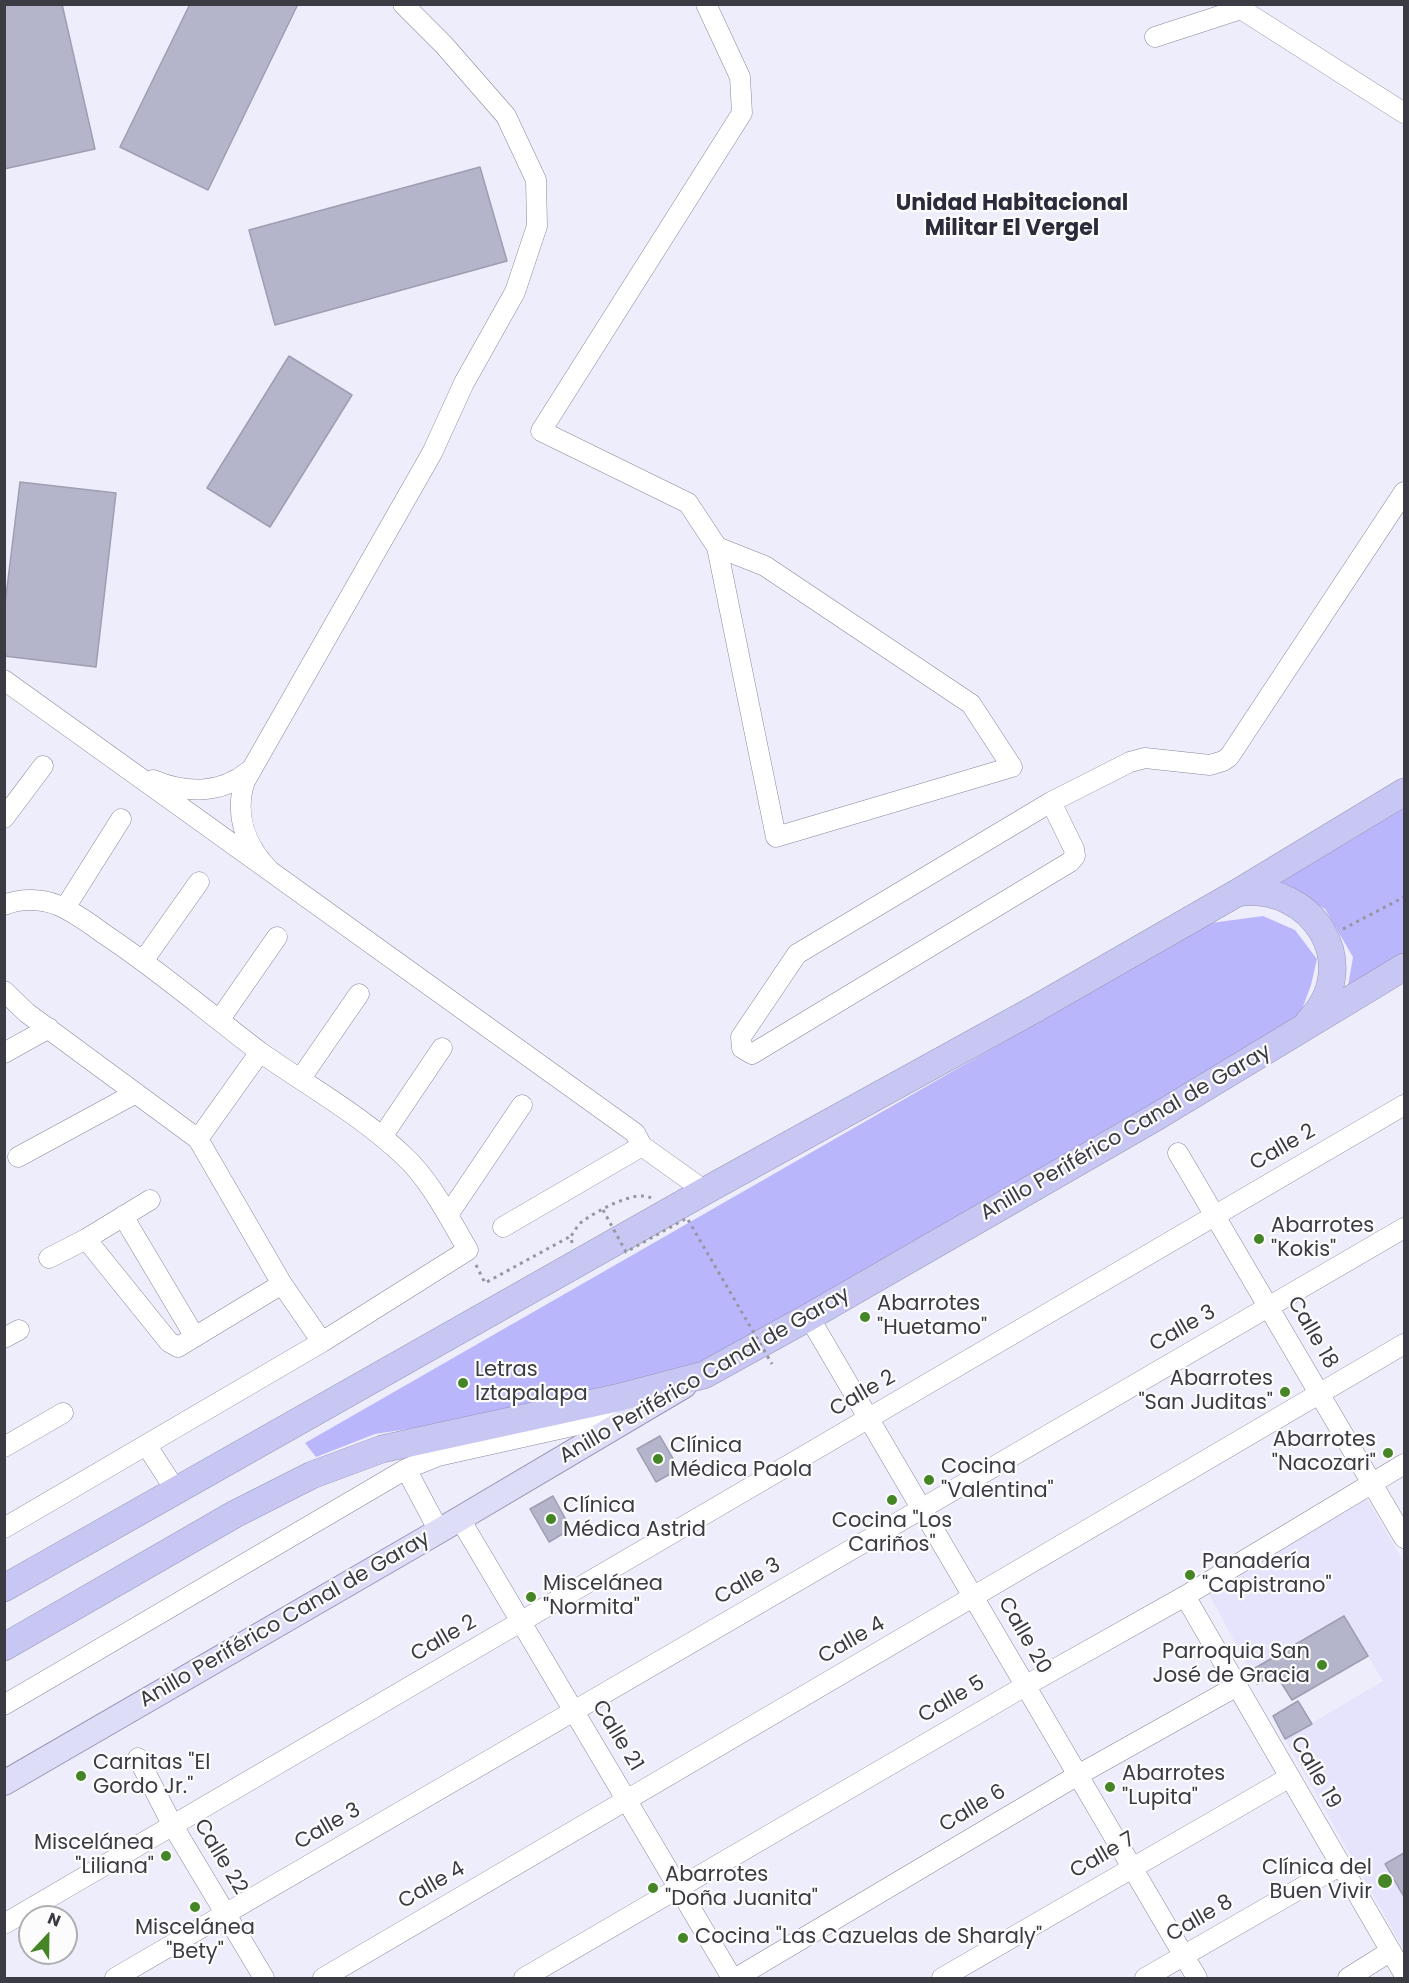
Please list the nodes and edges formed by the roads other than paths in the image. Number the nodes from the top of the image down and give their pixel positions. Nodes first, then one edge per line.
1 (403, 4) edge
2 (706, 4) edge
3 (1243, 7) edge
4 (1155, 37) dead end
5 (1404, 113) edge
6 (1404, 492) edge
7 (717, 548) junction
8 (4, 680) edge
9 (43, 766) dead end
10 (128, 769) junction
11 (249, 771) junction
12 (1404, 792) edge
13 (1051, 802) junction
14 (4, 818) edge
15 (121, 819) dead end
16 (269, 870) junction
17 (199, 882) dead end
18 (1237, 893) junction
19 (4, 905) edge
20 (65, 908) junction
21 (277, 937) dead end
22 (143, 961) junction
23 (1404, 967) edge
24 (4, 991) edge
25 (360, 994) dead end
26 (220, 1019) junction
27 (49, 1028) junction
28 (1294, 1034) junction
29 (442, 1048) dead end
30 (260, 1052) junction
31 (4, 1053) edge
32 (301, 1078) junction
33 (136, 1093) junction
34 (522, 1105) dead end
35 (1404, 1105) edge
36 (382, 1137) junction
37 (198, 1139) junction
38 (642, 1146) junction
39 (1178, 1153) dead end
40 (18, 1157) dead end
41 (705, 1191) junction
42 (150, 1200) dead end
43 (448, 1215) junction
44 (123, 1216) junction
45 (1215, 1216) junction
46 (503, 1227) dead end
47 (1404, 1228) edge
48 (86, 1239) junction
49 (49, 1258) dead end
50 (282, 1284) junction
51 (1269, 1307) junction
52 (809, 1317) junction
53 (195, 1337) junction
54 (322, 1342) junction
55 (1404, 1344) edge
56 (704, 1375) junction
57 (1320, 1394) junction
58 (640, 1411) junction
59 (63, 1413) dead end
60 (869, 1419) junction
61 (147, 1446) junction
62 (4, 1447) edge
63 (1404, 1464) edge
64 (406, 1469) junction
65 (1372, 1483) junction
66 (177, 1491) junction
67 (922, 1509) junction
68 (460, 1519) junction
69 (4, 1528) edge
70 (439, 1531) junction
71 (1404, 1538) edge
72 (4, 1588) edge
73 (1185, 1596) junction
74 (974, 1597) junction
75 (521, 1622) junction
76 (10, 1644) edge
77 (1025, 1686) junction
78 (1237, 1686) junction
79 (4, 1705) edge
80 (574, 1711) junction
81 (138, 1758) dead end
82 (1078, 1775) junction
83 (1290, 1777) junction
84 (4, 1783) edge
85 (627, 1800) junction
86 (173, 1826) junction
87 (1341, 1865) junction
88 (1132, 1867) junction
89 (678, 1888) junction
90 (226, 1914) junction
91 (4, 1924) edge
92 (1391, 1951) junction
93 (1184, 1955) junction
94 (1404, 1974) edge
95 (115, 1978) edge
96 (264, 1978) edge
97 (323, 1978) edge
98 (524, 1978) edge
99 (732, 1978) edge
100 (736, 1978) edge
101 (942, 1978) edge
102 (1145, 1978) edge
103 (1197, 1978) edge
104 (1348, 1978) edge

1 - 11 street
2 - 7 street
3 - 4 street
3 - 5 street
6 - 13 street
7 - 7 street
8 - 10 street
9 - 14 street
10 - 11 street
10 - 16 street
11 - 16 street
12 - 18 highway
13 - 13 street
15 - 20 street
16 - 38 street
17 - 22 street
18 - 28 highway
18 - 41 highway
19 - 20 street
20 - 22 street
21 - 26 street
22 - 26 street
23 - 28 highway, Anillo Periférico Canal de Garay
24 - 27 street
25 - 32 street
26 - 30 street
27 - 31 street
27 - 33 street
28 - 52 highway, Anillo Periférico Canal de Garay
29 - 36 street
30 - 32 street
30 - 37 street
32 - 36 street
33 - 37 street
33 - 40 street
34 - 43 street
35 - 45 street, Calle 2
36 - 43 street
37 - 50 street
38 - 41 street
38 - 46 street
39 - 45 street, Calle 18
41 - 66 highway
42 - 44 street
43 - 54 street
44 - 48 street
44 - 53 street
45 - 51 street, Calle 18
45 - 60 street, Calle 2
47 - 51 street, Calle 3
48 - 49 street
48 - 53 street
50 - 53 street
50 - 54 street
51 - 57 street, Calle 18
51 - 67 street, Calle 3
52 - 56 highway, Anillo Periférico Canal de Garay
52 - 60 street, Calle 20
54 - 61 street
55 - 57 street, Calle 4
56 - 58 main road, Anillo Periférico Canal de Garay
56 - 76 highway
57 - 65 street, Calle 18
57 - 74 street, Calle 4
58 - 64 street
58 - 68 main road, Anillo Periférico Canal de Garay
59 - 62 street
60 - 67 street, Calle 20
60 - 75 street, Calle 2
61 - 66 street
61 - 69 street
63 - 65 street, Calle 5
64 - 70 street
64 - 79 street
65 - 71 street, Calle 18
65 - 73 street, Calle 5
66 - 72 highway
67 - 74 street, Calle 20
67 - 80 street, Calle 3
68 - 70 main road, Anillo Periférico Canal de Garay
68 - 75 street, Calle 21
70 - 84 main road, Anillo Periférico Canal de Garay
73 - 77 street, Calle 5
73 - 78 street, Calle 19
74 - 77 street, Calle 20
74 - 85 street, Calle 4
75 - 80 street, Calle 21
75 - 86 street, Calle 2
77 - 82 street, Calle 20
77 - 89 street, Calle 5
78 - 82 street, Calle 6
78 - 83 street, Calle 19
80 - 85 street, Calle 21
80 - 90 street, Calle 3
81 - 86 street, Calle 22
82 - 88 street, Calle 20
82 - 100 street, Calle 6
83 - 87 street, Calle 19
83 - 88 street, Calle 7
85 - 89 street, Calle 21
85 - 97 street, Calle 4
86 - 90 street, Calle 22
86 - 91 street, Calle 2
87 - 92 street, Calle 19
87 - 93 street, Calle 8
88 - 93 street, Calle 20
88 - 101 street, Calle 7
89 - 98 street, Calle 5
89 - 99 street, Calle 21
90 - 95 street, Calle 3
90 - 96 street, Calle 22
92 - 94 street, Calle 19
92 - 104 street
93 - 102 street, Calle 8
93 - 103 street, Calle 20

